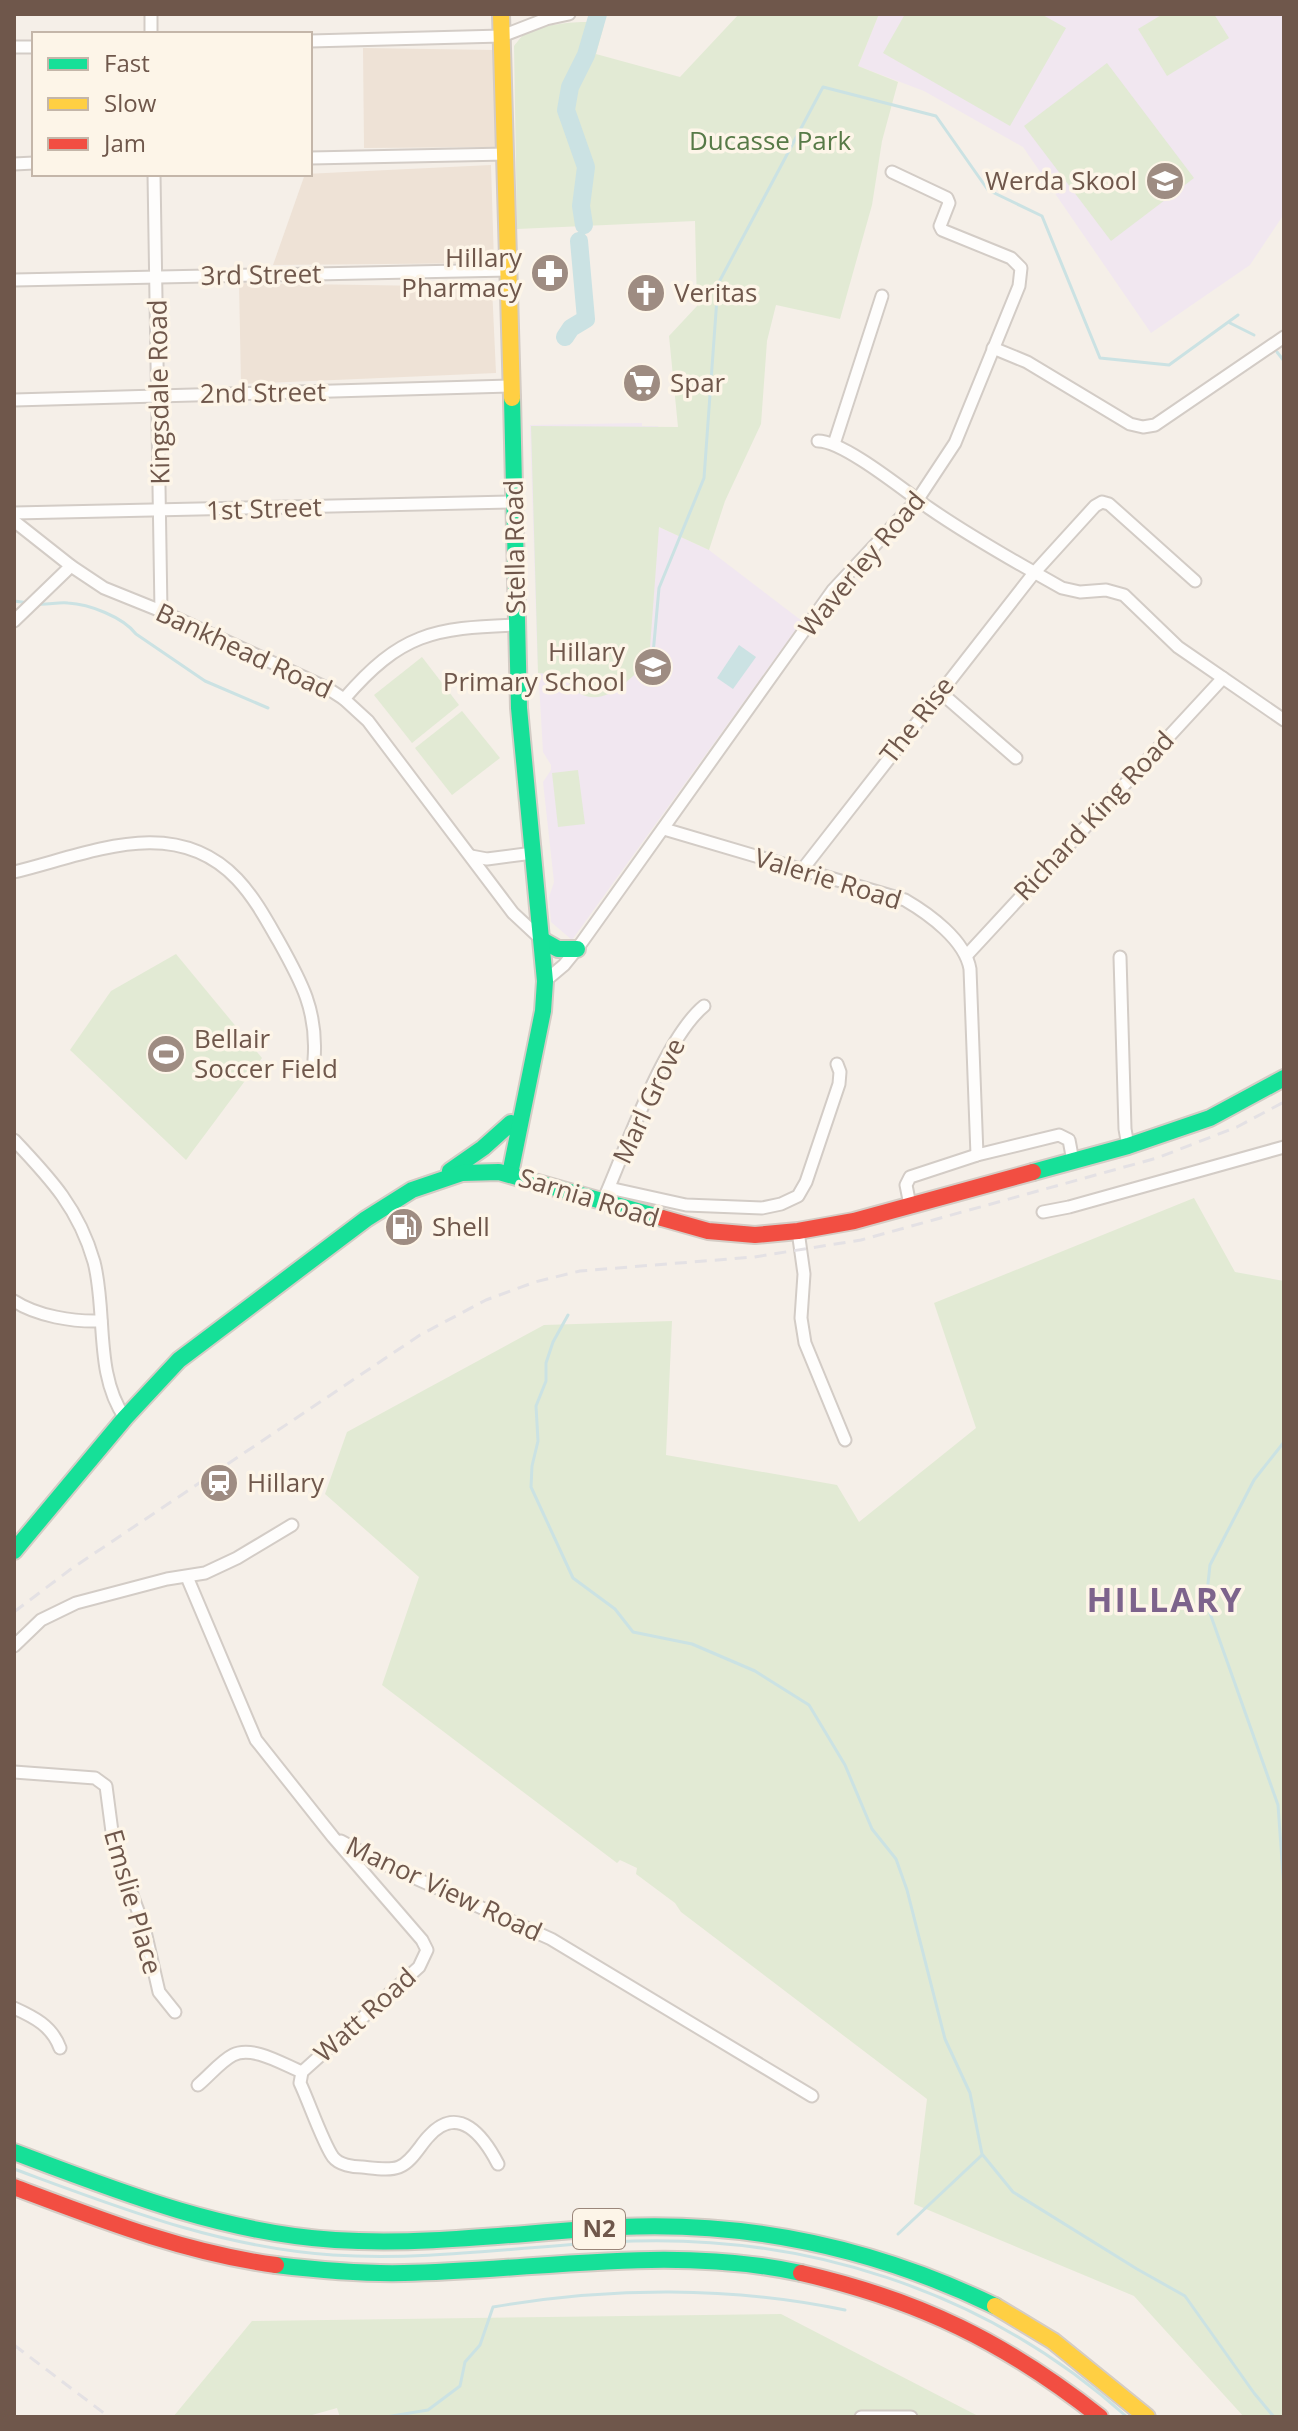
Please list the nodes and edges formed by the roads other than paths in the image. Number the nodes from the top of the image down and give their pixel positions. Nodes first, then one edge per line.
1 (501, 14) edge
2 (569, 14) edge
3 (502, 36) junction
4 (312, 41) edge
5 (507, 154) junction
6 (312, 158) edge
7 (892, 172) dead end
8 (154, 176) edge
9 (509, 270) junction
10 (157, 277) junction
11 (14, 280) edge
12 (882, 296) dead end
13 (1284, 337) edge
14 (993, 348) junction
15 (512, 386) junction
16 (159, 395) junction
17 (14, 400) edge
18 (818, 441) dead end
19 (834, 444) junction
20 (918, 499) junction
21 (514, 502) junction
22 (160, 512) junction
23 (14, 513) edge
24 (14, 521) edge
25 (71, 566) junction
26 (1034, 573) junction
27 (1195, 581) dead end
28 (161, 611) junction
29 (18, 618) edge
30 (516, 625) junction
31 (1223, 678) junction
32 (939, 691) junction
33 (344, 699) junction
34 (1284, 720) edge
35 (1016, 758) dead end
36 (664, 829) junction
37 (533, 853) junction
38 (471, 856) junction
39 (802, 870) junction
40 (14, 872) edge
41 (542, 940) junction
42 (577, 949) junction
43 (967, 955) junction
44 (1120, 957) dead end
45 (545, 981) junction
46 (704, 1006) dead end
47 (314, 1060) dead end
48 (837, 1064) dead end
49 (529, 1078) junction
50 (1284, 1078) edge
51 (511, 1123) junction
52 (14, 1140) edge
53 (1128, 1146) junction
54 (1284, 1147) edge
55 (977, 1155) junction
56 (1073, 1161) junction
57 (504, 1173) junction
58 (438, 1178) junction
59 (606, 1195) junction
60 (910, 1205) junction
61 (1043, 1212) dead end
62 (798, 1231) junction
63 (14, 1301) edge
64 (101, 1321) junction
65 (125, 1418) junction
66 (845, 1440) dead end
67 (292, 1525) dead end
68 (14, 1551) edge
69 (187, 1577) junction
70 (14, 1646) edge
71 (14, 1772) edge
72 (333, 1837) junction
73 (14, 2008) edge
74 (175, 2012) dead end
75 (60, 2048) dead end
76 (302, 2072) junction
77 (198, 2085) dead end
78 (812, 2096) dead end
79 (14, 2152) edge
80 (498, 2164) dead end
81 (14, 2187) edge
82 (896, 2298) junction
83 (861, 2417) edge
84 (911, 2417) edge
85 (1079, 2417) edge
86 (1100, 2417) edge
87 (1150, 2417) edge

1 - 3 main road, Stella Road
2 - 3 street
3 - 4 street
3 - 5 main road, Stella Road
5 - 6 street
5 - 9 main road, Stella Road
7 - 14 street, Waverley Road
8 - 10 street, Kingsdale Road
9 - 10 street, 3rd Street
9 - 15 main road, Stella Road
10 - 11 street, 3rd Street
10 - 16 street, Kingsdale Road
12 - 19 street
13 - 14 street
14 - 20 street, Waverley Road
15 - 16 street, 2nd Street
15 - 21 main road, Stella Road
16 - 17 street, 2nd Street
16 - 22 street, Kingsdale Road
18 - 19 street
19 - 20 street
20 - 26 street
20 - 36 street, Waverley Road
21 - 22 street, 1st Street
21 - 30 main road, Stella Road
22 - 23 street, 1st Street
22 - 28 street, Kingsdale Road
24 - 25 street, Bankhead Road
25 - 28 street, Bankhead Road
25 - 29 street
26 - 27 street, The Rise
26 - 31 street
26 - 32 street, The Rise
28 - 33 street, Bankhead Road
30 - 33 street
30 - 37 main road, Stella Road
31 - 34 street
31 - 43 street, Richard King Road
32 - 35 street
32 - 39 street, The Rise
33 - 38 street, Bankhead Road
36 - 39 street, Valerie Road
36 - 42 street, Waverley Road
37 - 38 street
37 - 41 main road, Stella Road
38 - 41 street, Bankhead Road
39 - 43 street, Valerie Road
40 - 47 street
41 - 42 main road
41 - 45 main road, Stella Road
42 - 45 street, Waverley Road
43 - 55 street
44 - 53 street
45 - 49 main road, Stella Road
46 - 59 street, Marl Grove
48 - 59 street
49 - 51 main road, Stella Road
49 - 57 main road, Stella Road
50 - 53 main road, Sarnia Road
51 - 57 main road, Stella Road
51 - 58 main road
52 - 64 street
53 - 56 main road, Sarnia Road
54 - 61 street
55 - 56 street
55 - 60 street
56 - 60 main road, Sarnia Road
57 - 58 main road, Sarnia Road
57 - 59 main road, Sarnia Road
58 - 65 main road, Sarnia Road
59 - 62 main road, Sarnia Road
60 - 62 main road, Sarnia Road
62 - 66 street
63 - 64 street
64 - 65 street
65 - 68 main road, Sarnia Road
67 - 69 street
69 - 70 street
69 - 72 street, Manor View Road
71 - 74 street, Emslie Place
72 - 76 street, Watt Road
72 - 78 street, Manor View Road
73 - 75 street
76 - 77 street
76 - 80 street, Watt Road
79 - 87 main road, N2
81 - 82 main road, N2
82 - 85 main road
82 - 86 main road, N2
83 - 84 street

